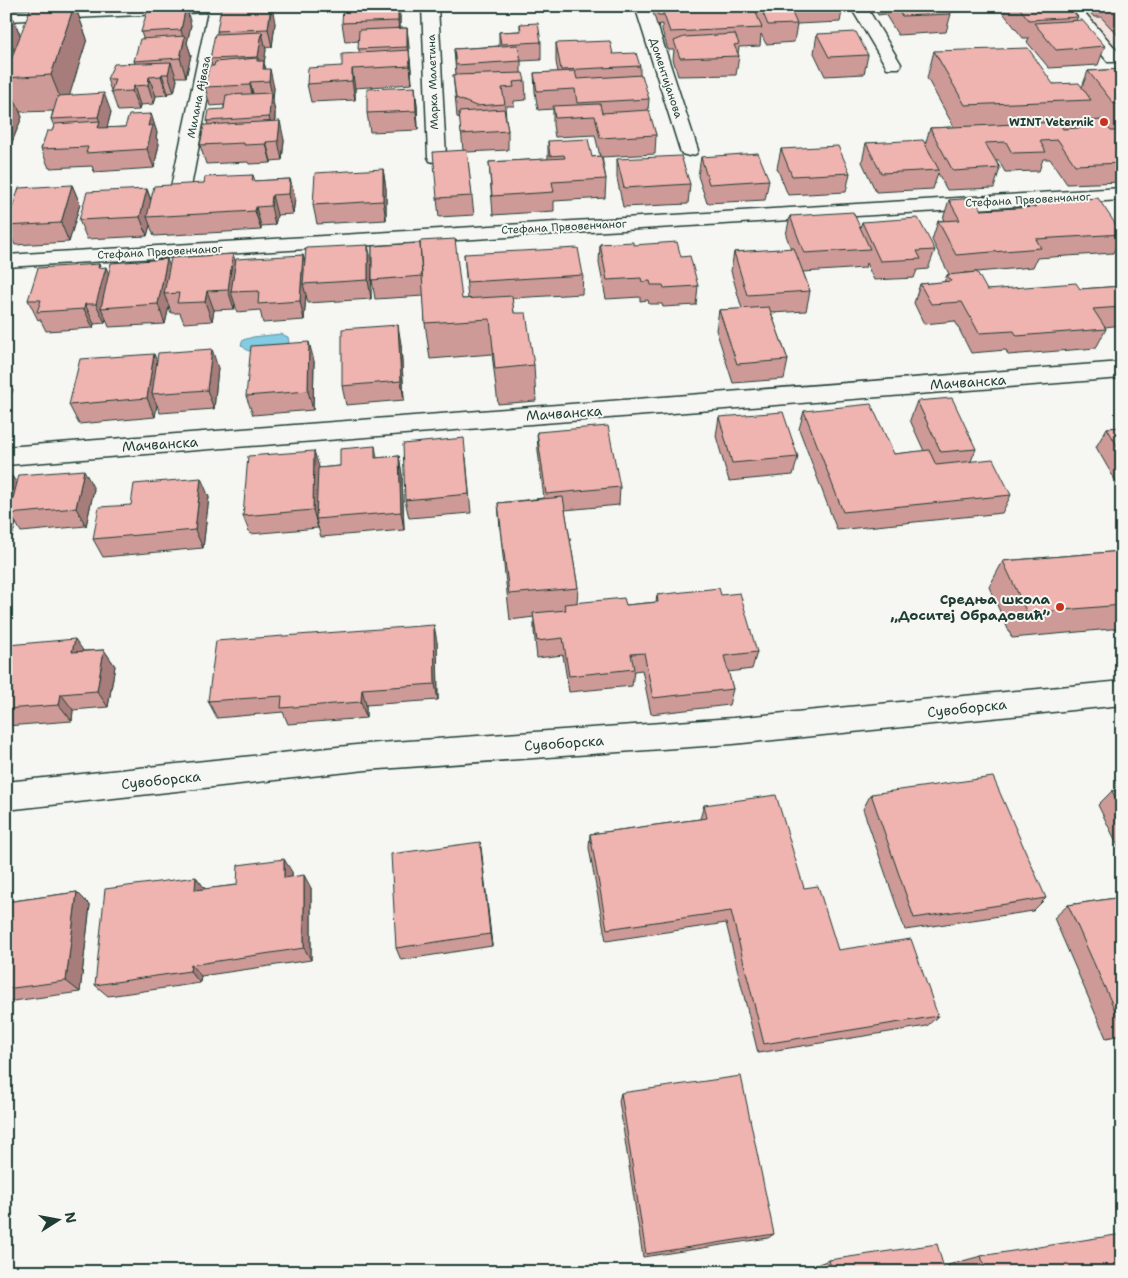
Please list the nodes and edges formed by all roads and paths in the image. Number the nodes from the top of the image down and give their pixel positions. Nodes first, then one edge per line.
1 (248, 6) edge
2 (430, 6) edge
3 (643, 6) edge
4 (858, 6) edge
5 (1070, 6) edge
6 (217, 8) junction
7 (6, 16) edge
8 (1114, 58) dead end
9 (893, 64) dead end
10 (689, 150) dead end
11 (437, 157) edge
12 (181, 187) edge
13 (1122, 194) edge
14 (6, 261) edge
15 (1122, 370) edge
16 (6, 456) edge
17 (1122, 693) edge
18 (6, 796) edge

1 - 6 street
2 - 11 street, Марка Малетина
3 - 10 street, Доментијанова
4 - 9 street
5 - 8 street
6 - 7 street
6 - 12 street, Милана Ајваза
13 - 14 street, Стефана Првовенчаног
15 - 16 street, Мачванска
17 - 18 street, Сувоборска

